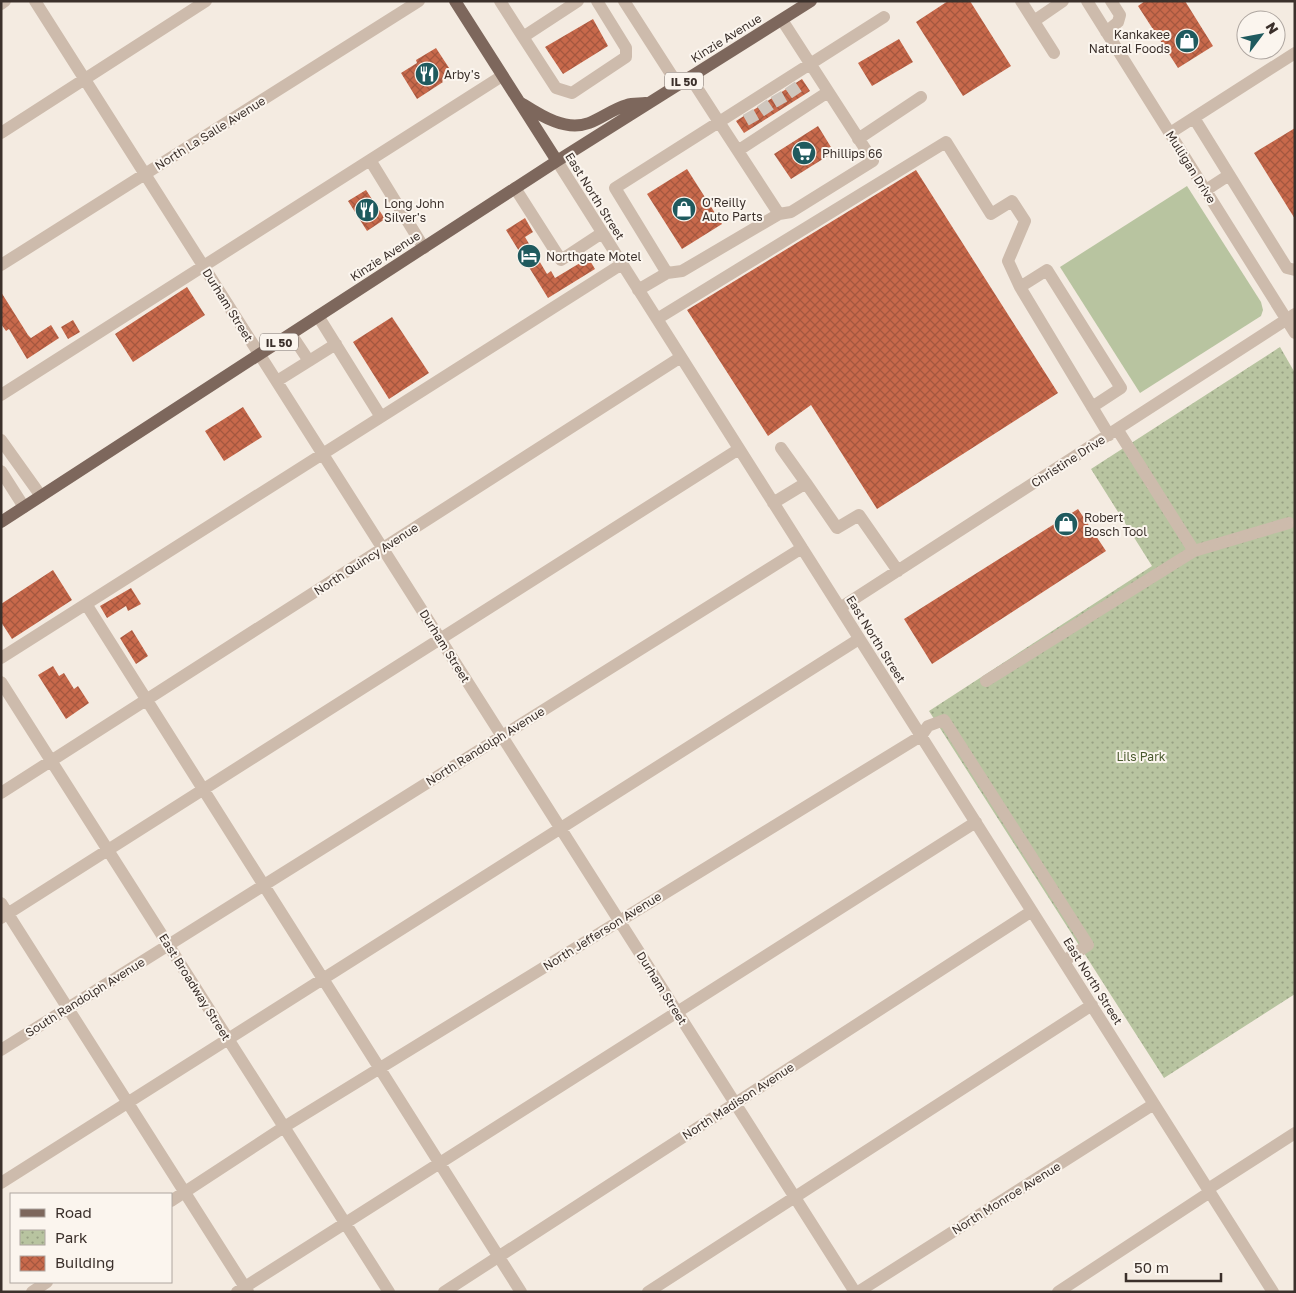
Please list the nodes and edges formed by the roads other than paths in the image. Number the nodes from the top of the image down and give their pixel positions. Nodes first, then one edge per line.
1 (5, 1) edge
2 (35, 1) edge
3 (206, 1) edge
4 (419, 1) edge
5 (455, 1) edge
6 (500, 1) edge
7 (578, 1) edge
8 (598, 1) edge
9 (624, 1) edge
10 (811, 1) edge
11 (1021, 1) edge
12 (1063, 1) edge
13 (1087, 1) edge
14 (1114, 2) edge
15 (1, 4) edge
16 (884, 16) dead end
17 (782, 20) junction
18 (1034, 21) junction
19 (1106, 32) junction
20 (524, 37) junction
21 (1054, 53) dead end
22 (1295, 53) edge
23 (810, 63) junction
24 (502, 76) junction
25 (690, 77) junction
26 (85, 79) junction
27 (678, 85) junction
28 (828, 92) junction
29 (921, 97) dead end
30 (519, 102) junction
31 (649, 103) junction
32 (1194, 118) junction
33 (719, 122) junction
34 (1, 132) edge
35 (1170, 133) junction
36 (858, 139) junction
37 (739, 150) junction
38 (370, 160) junction
39 (557, 162) junction
40 (145, 174) junction
41 (1229, 175) junction
42 (515, 188) junction
43 (1206, 190) junction
44 (779, 214) junction
45 (602, 233) junction
46 (424, 248) junction
47 (622, 264) junction
48 (1, 265) edge
49 (204, 266) junction
50 (1295, 270) edge
51 (666, 273) junction
52 (1020, 287) junction
53 (638, 290) junction
54 (318, 316) junction
55 (1291, 316) edge
56 (657, 319) junction
57 (1295, 333) edge
58 (291, 334) junction
59 (336, 344) junction
60 (260, 354) junction
61 (681, 357) junction
62 (309, 361) junction
63 (277, 381) junction
64 (1, 395) edge
65 (1092, 407) junction
66 (381, 417) junction
67 (1113, 432) junction
68 (1, 440) edge
69 (781, 448) dead end
70 (739, 449) junction
71 (323, 454) junction
72 (3, 478) edge
73 (806, 483) junction
74 (41, 496) junction
75 (773, 503) junction
76 (24, 507) junction
77 (1, 522) edge
78 (1290, 523) dead end
79 (802, 548) junction
80 (383, 549) junction
81 (1194, 551) junction
82 (898, 571) junction
83 (86, 604) junction
84 (840, 608) junction
85 (440, 639) junction
86 (859, 639) junction
87 (1, 658) edge
88 (1, 682) edge
89 (986, 682) dead end
90 (146, 701) junction
91 (502, 736) junction
92 (920, 736) junction
93 (52, 762) junction
94 (202, 790) junction
95 (1, 793) edge
96 (976, 822) junction
97 (561, 828) junction
98 (108, 850) junction
99 (263, 886) junction
100 (3, 911) edge
101 (1032, 911) junction
102 (619, 921) junction
103 (168, 945) junction
104 (1064, 961) junction
105 (322, 979) junction
106 (1092, 1005) junction
107 (68, 1008) junction
108 (677, 1012) junction
109 (228, 1039) junction
110 (1, 1050) edge
111 (379, 1069) junction
112 (128, 1102) junction
113 (735, 1103) junction
114 (1154, 1104) junction
115 (284, 1128) junction
116 (1295, 1132) edge
117 (439, 1163) junction
118 (1, 1183) edge
119 (1209, 1191) junction
120 (185, 1192) junction
121 (795, 1197) junction
122 (172, 1200) edge
123 (345, 1223) junction
124 (498, 1256) junction
125 (46, 1283) edge
126 (243, 1290) edge
127 (1269, 1290) edge
128 (32, 1292) edge
129 (389, 1292) edge
130 (444, 1292) edge
131 (521, 1292) edge
132 (648, 1292) edge
133 (856, 1292) edge
134 (1058, 1292) edge

1 - 15 street
2 - 26 street, Durham Street
3 - 26 street
4 - 40 street, North La Salle Avenue
5 - 24 main road, East North Street
6 - 20 street
7 - 20 street
8 - 20 street
9 - 27 street
10 - 17 main road, Kinzie Avenue / IL 50
11 - 18 street
12 - 18 street
13 - 19 street, Mulligan Drive
14 - 19 street
16 - 23 street
17 - 23 street
17 - 25 main road, Kinzie Avenue / IL 50
18 - 21 street
19 - 35 street, Mulligan Drive
22 - 32 street
23 - 28 street
23 - 33 street
24 - 30 main road, East North Street
24 - 38 street
25 - 27 main road, Kinzie Avenue / IL 50
25 - 33 street
26 - 34 street
26 - 40 street, Durham Street
27 - 31 main road, Kinzie Avenue / IL 50
28 - 36 street
28 - 37 street
29 - 36 street
30 - 31 main road
30 - 39 main road, East North Street
31 - 39 main road, Kinzie Avenue / IL 50
32 - 35 street
32 - 41 street
33 - 37 street
33 - 51 street
35 - 43 street, Mulligan Drive
36 - 44 street
37 - 44 street
38 - 46 street
38 - 49 street
39 - 42 main road, Kinzie Avenue / IL 50
39 - 45 street, East North Street
40 - 48 street, North La Salle Avenue
40 - 49 street, Durham Street
41 - 43 street
41 - 50 street
42 - 45 street
42 - 46 main road, Kinzie Avenue / IL 50
43 - 55 street, Mulligan Drive
44 - 51 street
45 - 47 street, East North Street
46 - 54 main road, Kinzie Avenue / IL 50
47 - 53 street, East North Street
47 - 66 street
49 - 60 street, Durham Street
49 - 64 street
51 - 53 street
52 - 56 street
52 - 65 street
52 - 65 street
53 - 56 street, East North Street
54 - 58 main road, Kinzie Avenue / IL 50
54 - 59 street
55 - 57 street, Mulligan Drive
55 - 67 street, Christine Drive
56 - 61 street, East North Street
58 - 60 main road, Kinzie Avenue / IL 50
58 - 62 street
59 - 62 street
59 - 66 street
60 - 63 street, Durham Street
60 - 74 main road, Kinzie Avenue / IL 50
61 - 70 street, East North Street
61 - 80 street, North Quincy Avenue
62 - 63 street
63 - 71 street, Durham Street
65 - 67 street
66 - 71 street
67 - 81 street
67 - 82 street, Christine Drive
68 - 74 street
69 - 73 street
70 - 75 street, East North Street
70 - 85 street
71 - 80 street, Durham Street
71 - 83 street
72 - 76 street
73 - 75 street
73 - 82 street
74 - 76 main road, Kinzie Avenue / IL 50
75 - 79 street, East North Street
76 - 77 main road, Kinzie Avenue / IL 50
78 - 81 street
79 - 84 street, East North Street
79 - 91 street, North Randolph Avenue
80 - 85 street, Durham Street
80 - 90 street, North Quincy Avenue
81 - 89 street
82 - 84 street, Christine Drive
83 - 87 street
83 - 90 street
84 - 86 street, East North Street
85 - 91 street, Durham Street
85 - 94 street
86 - 92 street, East North Street
86 - 97 street
88 - 93 street, East Broadway Street
90 - 93 street, North Quincy Avenue
90 - 94 street
91 - 97 street, Durham Street
91 - 99 street, North Randolph Avenue
92 - 96 street, East North Street
92 - 102 street, North Jefferson Avenue
92 - 104 street, North Jefferson Avenue
93 - 95 street, North Quincy Avenue
93 - 98 street, East Broadway Street
94 - 98 street
94 - 99 street
96 - 101 street, East North Street
96 - 108 street
97 - 102 street, Durham Street
97 - 105 street
98 - 100 street
98 - 103 street, East Broadway Street
99 - 103 street, North Randolph Avenue
99 - 105 street
100 - 107 street
101 - 104 street, East North Street
101 - 113 street, North Madison Avenue
102 - 108 street, Durham Street
102 - 111 street, North Jefferson Avenue
103 - 107 street, South Randolph Avenue
103 - 109 street, East Broadway Street
104 - 106 street, East North Street
105 - 109 street
105 - 111 street
106 - 114 street, East North Street
106 - 121 street
107 - 110 street, South Randolph Avenue
107 - 112 street
108 - 113 street, Durham Street
108 - 117 street
109 - 112 street
109 - 115 street, East Broadway Street
111 - 115 street, North Jefferson Avenue
111 - 117 street
112 - 118 street
112 - 120 street
113 - 121 street, Durham Street
113 - 124 street, North Madison Avenue
114 - 119 street, East North Street
114 - 133 street, North Monroe Avenue
115 - 120 street, North Jefferson Avenue
115 - 123 street, East Broadway Street
116 - 119 street
117 - 123 street
117 - 124 street
119 - 127 street, East North Street
119 - 134 street
120 - 122 street, North Jefferson Avenue
120 - 126 street
121 - 132 street
121 - 133 street, Durham Street
123 - 126 street
123 - 129 street, East Broadway Street
124 - 130 street, North Madison Avenue
124 - 131 street
125 - 128 street

